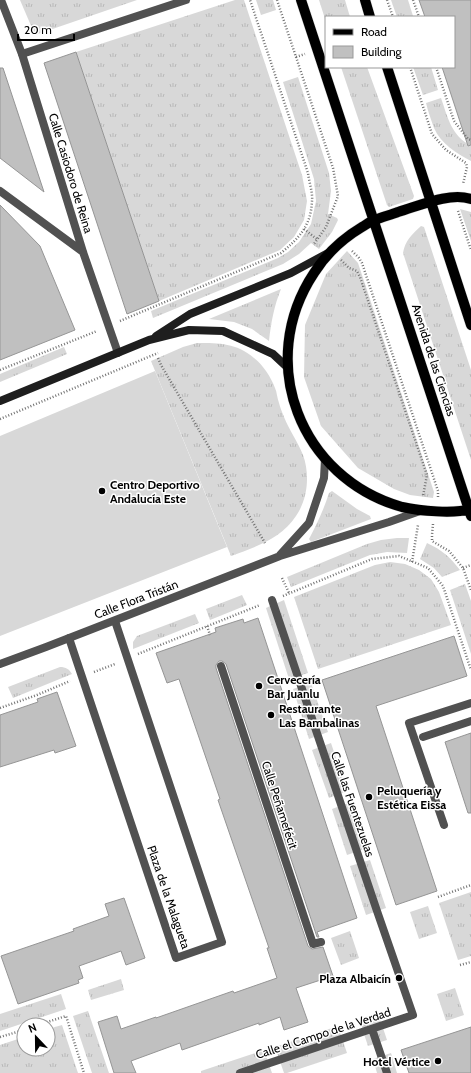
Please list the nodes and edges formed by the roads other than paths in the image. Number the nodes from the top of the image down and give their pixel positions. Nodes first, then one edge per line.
1 (1, 0) edge
2 (186, 0) edge
3 (301, 0) edge
4 (365, 0) edge
5 (370, 16) edge
6 (22, 54) junction
7 (387, 68) edge
8 (2, 196) edge
9 (470, 198) edge
10 (431, 202) junction
11 (374, 220) junction
12 (331, 251) junction
13 (83, 252) junction
14 (471, 325) edge
15 (149, 340) junction
16 (118, 353) junction
17 (288, 368) junction
18 (0, 401) edge
19 (325, 459) junction
20 (421, 510) junction
21 (470, 511) edge
22 (280, 556) junction
23 (272, 600) road end
24 (115, 621) junction
25 (69, 638) junction
26 (0, 664) edge
27 (221, 666) dead end
28 (471, 703) edge
29 (471, 721) edge
30 (423, 737) dead end
31 (444, 825) dead end
32 (321, 942) dead end
33 (413, 1015) joint
34 (372, 1029) junction
35 (240, 1073) edge
36 (387, 1073) edge

1 - 6 street, Calle Casiodoro de Reina
2 - 6 street
3 - 11 main road, Avenida de las Ciencias
4 - 5 main road
6 - 13 street, Calle Casiodoro de Reina
7 - 10 main road
8 - 13 street
9 - 10 main road, Avenida de las Ciencias
10 - 11 main road, Avenida de las Ciencias
10 - 14 main road
11 - 12 main road, Avenida de las Ciencias
11 - 21 main road, Avenida de las Ciencias
12 - 15 main road
12 - 17 main road, Avenida de las Ciencias
13 - 16 street, Calle Casiodoro de Reina
15 - 16 main road
15 - 17 main road
16 - 18 main road
17 - 19 main road, Avenida de las Ciencias
19 - 20 main road, Avenida de las Ciencias
19 - 22 street, Calle Flora Tristán
20 - 21 main road, Avenida de las Ciencias
20 - 22 street, Calle Flora Tristán
22 - 24 street, Calle Flora Tristán
23 - 33 street, Calle las Fuentezuelas
24 - 25 street, Calle Flora Tristán
24 - 25 street, Plaza de la Malagueta
25 - 26 street, Calle Flora Tristán
27 - 32 street, Calle Peñamefécit
28 - 31 street
29 - 30 street
33 - 34 street, Calle el Campo de la Verdad
34 - 35 street, Calle el Campo de la Verdad
34 - 36 street

